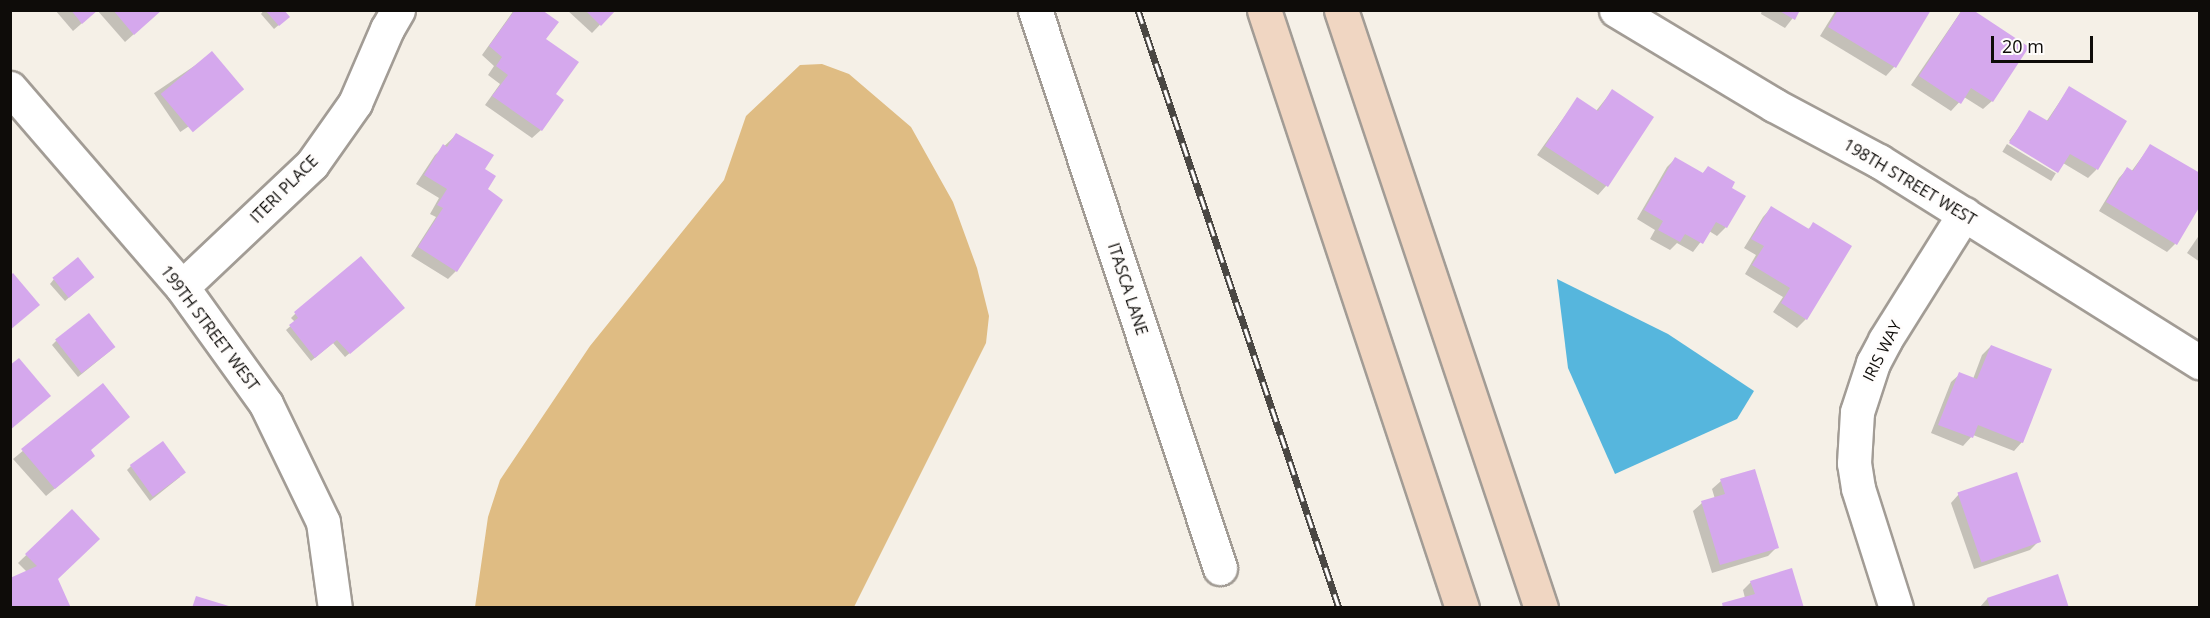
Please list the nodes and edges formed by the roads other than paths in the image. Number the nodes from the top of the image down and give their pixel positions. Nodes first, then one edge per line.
1 (398, 10) edge
2 (1035, 10) edge
3 (1264, 10) edge
4 (1341, 10) edge
5 (1616, 10) edge
6 (10, 88) edge
7 (1964, 214) junction
8 (182, 287) junction
9 (2199, 362) edge
10 (1220, 568) dead end
11 (335, 608) edge
12 (1462, 608) edge
13 (1541, 608) edge
14 (1896, 608) edge

1 - 8 street, ITERI PLACE
2 - 10 street, ITASCA LANE
3 - 12 main road
4 - 13 main road
5 - 7 street, 198TH STREET WEST
6 - 8 street, 199TH STREET WEST
7 - 9 street, 198TH STREET WEST
7 - 14 street, IRIS WAY
8 - 11 street, 199TH STREET WEST

